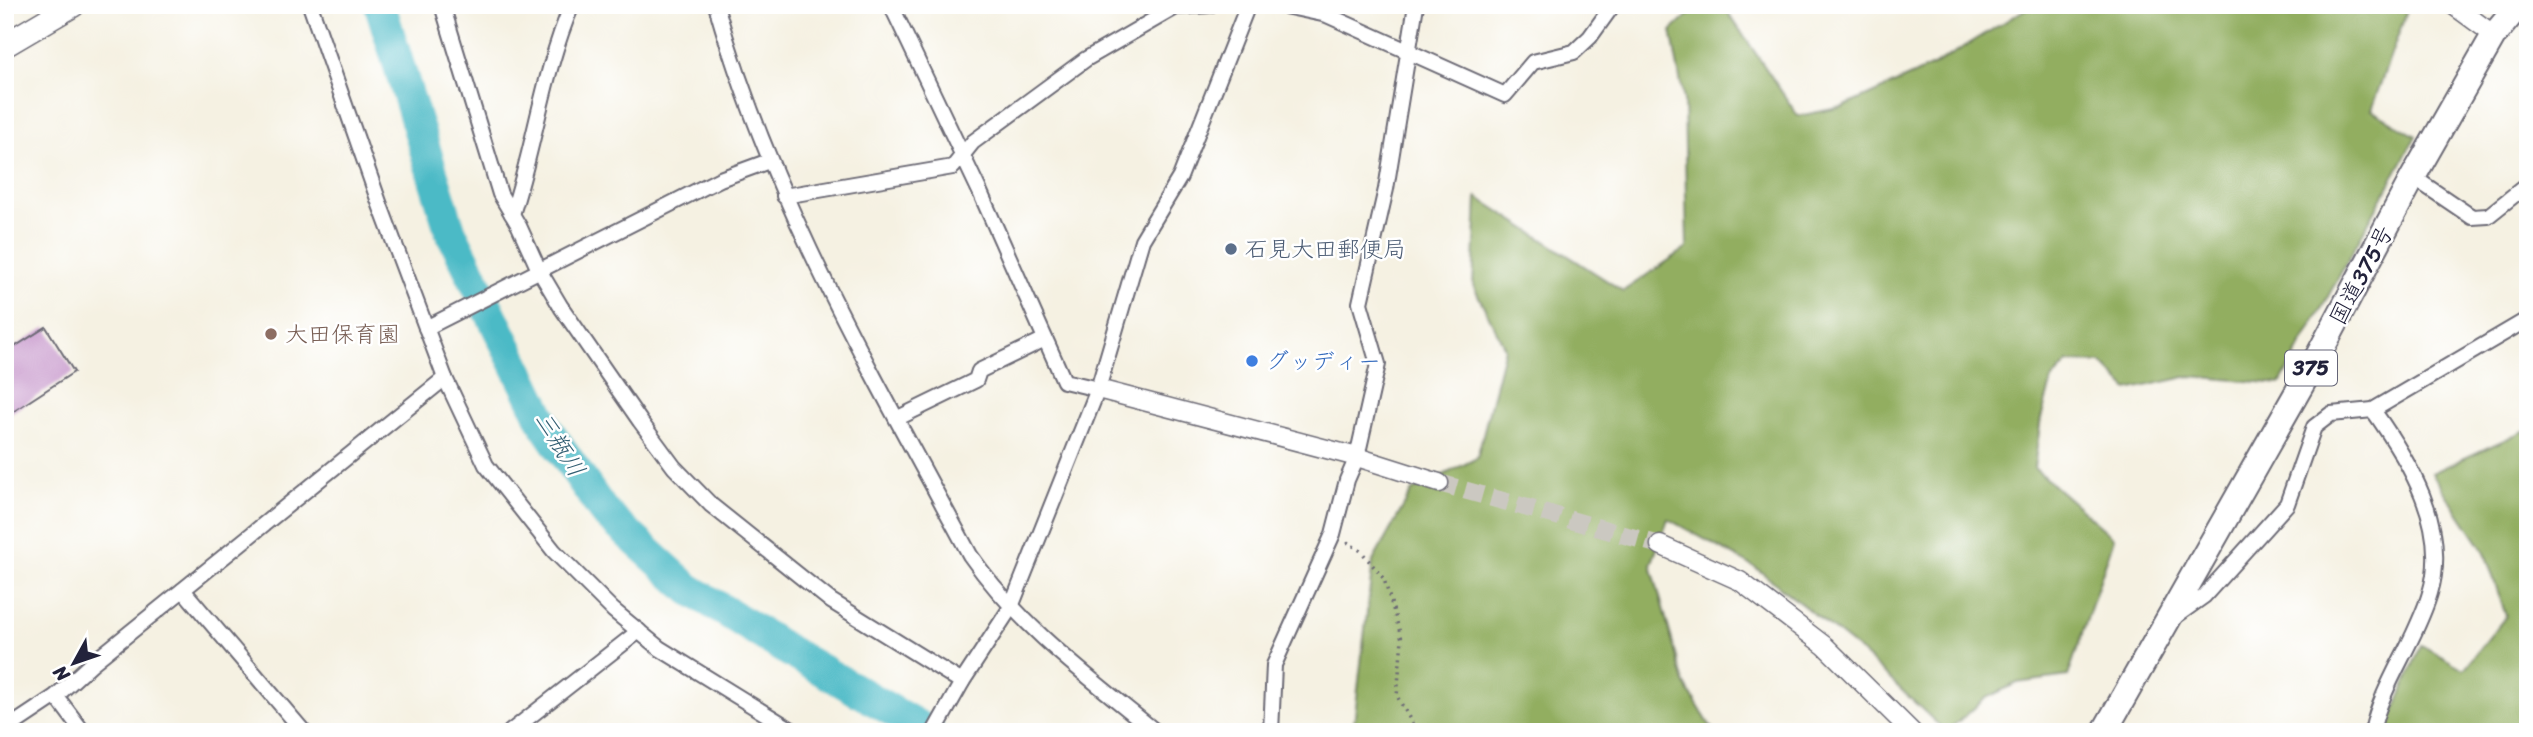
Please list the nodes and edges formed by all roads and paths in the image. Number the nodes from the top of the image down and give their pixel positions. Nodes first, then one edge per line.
1 (73, 5) edge
2 (310, 5) edge
3 (442, 5) edge
4 (572, 5) edge
5 (716, 5) edge
6 (891, 5) edge
7 (1210, 5) edge
8 (1248, 5) edge
9 (1280, 5) edge
10 (1416, 5) edge
11 (1613, 5) edge
12 (2453, 5) edge
13 (2519, 5) edge
14 (2494, 35) junction
15 (5, 45) edge
16 (1407, 49) junction
17 (962, 154) junction
18 (769, 161) junction
19 (2413, 177) junction
20 (2528, 184) edge
21 (784, 196) junction
22 (512, 214) junction
23 (539, 270) junction
24 (2528, 319) edge
25 (433, 326) junction
26 (1045, 340) junction
27 (445, 378) junction
28 (1098, 389) junction
29 (2373, 410) junction
30 (898, 418) junction
31 (1357, 457) junction
32 (1439, 483) tunnel mouth
33 (1333, 534) junction
34 (1660, 544) tunnel mouth
35 (183, 590) junction
36 (1011, 607) junction
37 (2166, 622) junction
38 (639, 632) junction
39 (962, 682) junction
40 (56, 696) junction
41 (5, 730) edge
42 (83, 732) edge
43 (304, 732) edge
44 (510, 732) edge
45 (795, 732) edge
46 (934, 732) edge
47 (1156, 732) edge
48 (1271, 732) edge
49 (1417, 732) edge
50 (1912, 732) edge
51 (2104, 732) edge
52 (2372, 732) edge

1 - 15 main road
2 - 25 street
3 - 22 street
4 - 22 street
5 - 18 street
6 - 17 street
7 - 17 street
8 - 28 street
9 - 16 street
10 - 16 street
11 - 16 street
12 - 14 street
13 - 14 highway, 国道375号 / 375
14 - 19 highway, 国道375号 / 375
16 - 31 street
17 - 21 street
17 - 26 street
18 - 21 street
18 - 23 street
19 - 20 street
19 - 37 highway, 国道375号 / 375
21 - 30 street
22 - 23 street
23 - 25 street
23 - 39 street
24 - 29 street
25 - 27 street
26 - 28 street
26 - 30 street
27 - 35 street
27 - 38 street
28 - 31 street
28 - 36 street
29 - 37 street
29 - 52 street
30 - 36 street
31 - 32 street
31 - 33 street
33 - 48 street
33 - 49 path
34 - 50 street
35 - 40 street
35 - 43 street
36 - 39 street
36 - 47 street
37 - 51 highway, 国道375号 / 375
38 - 44 street
38 - 45 street
39 - 46 street
40 - 41 street
40 - 42 street

